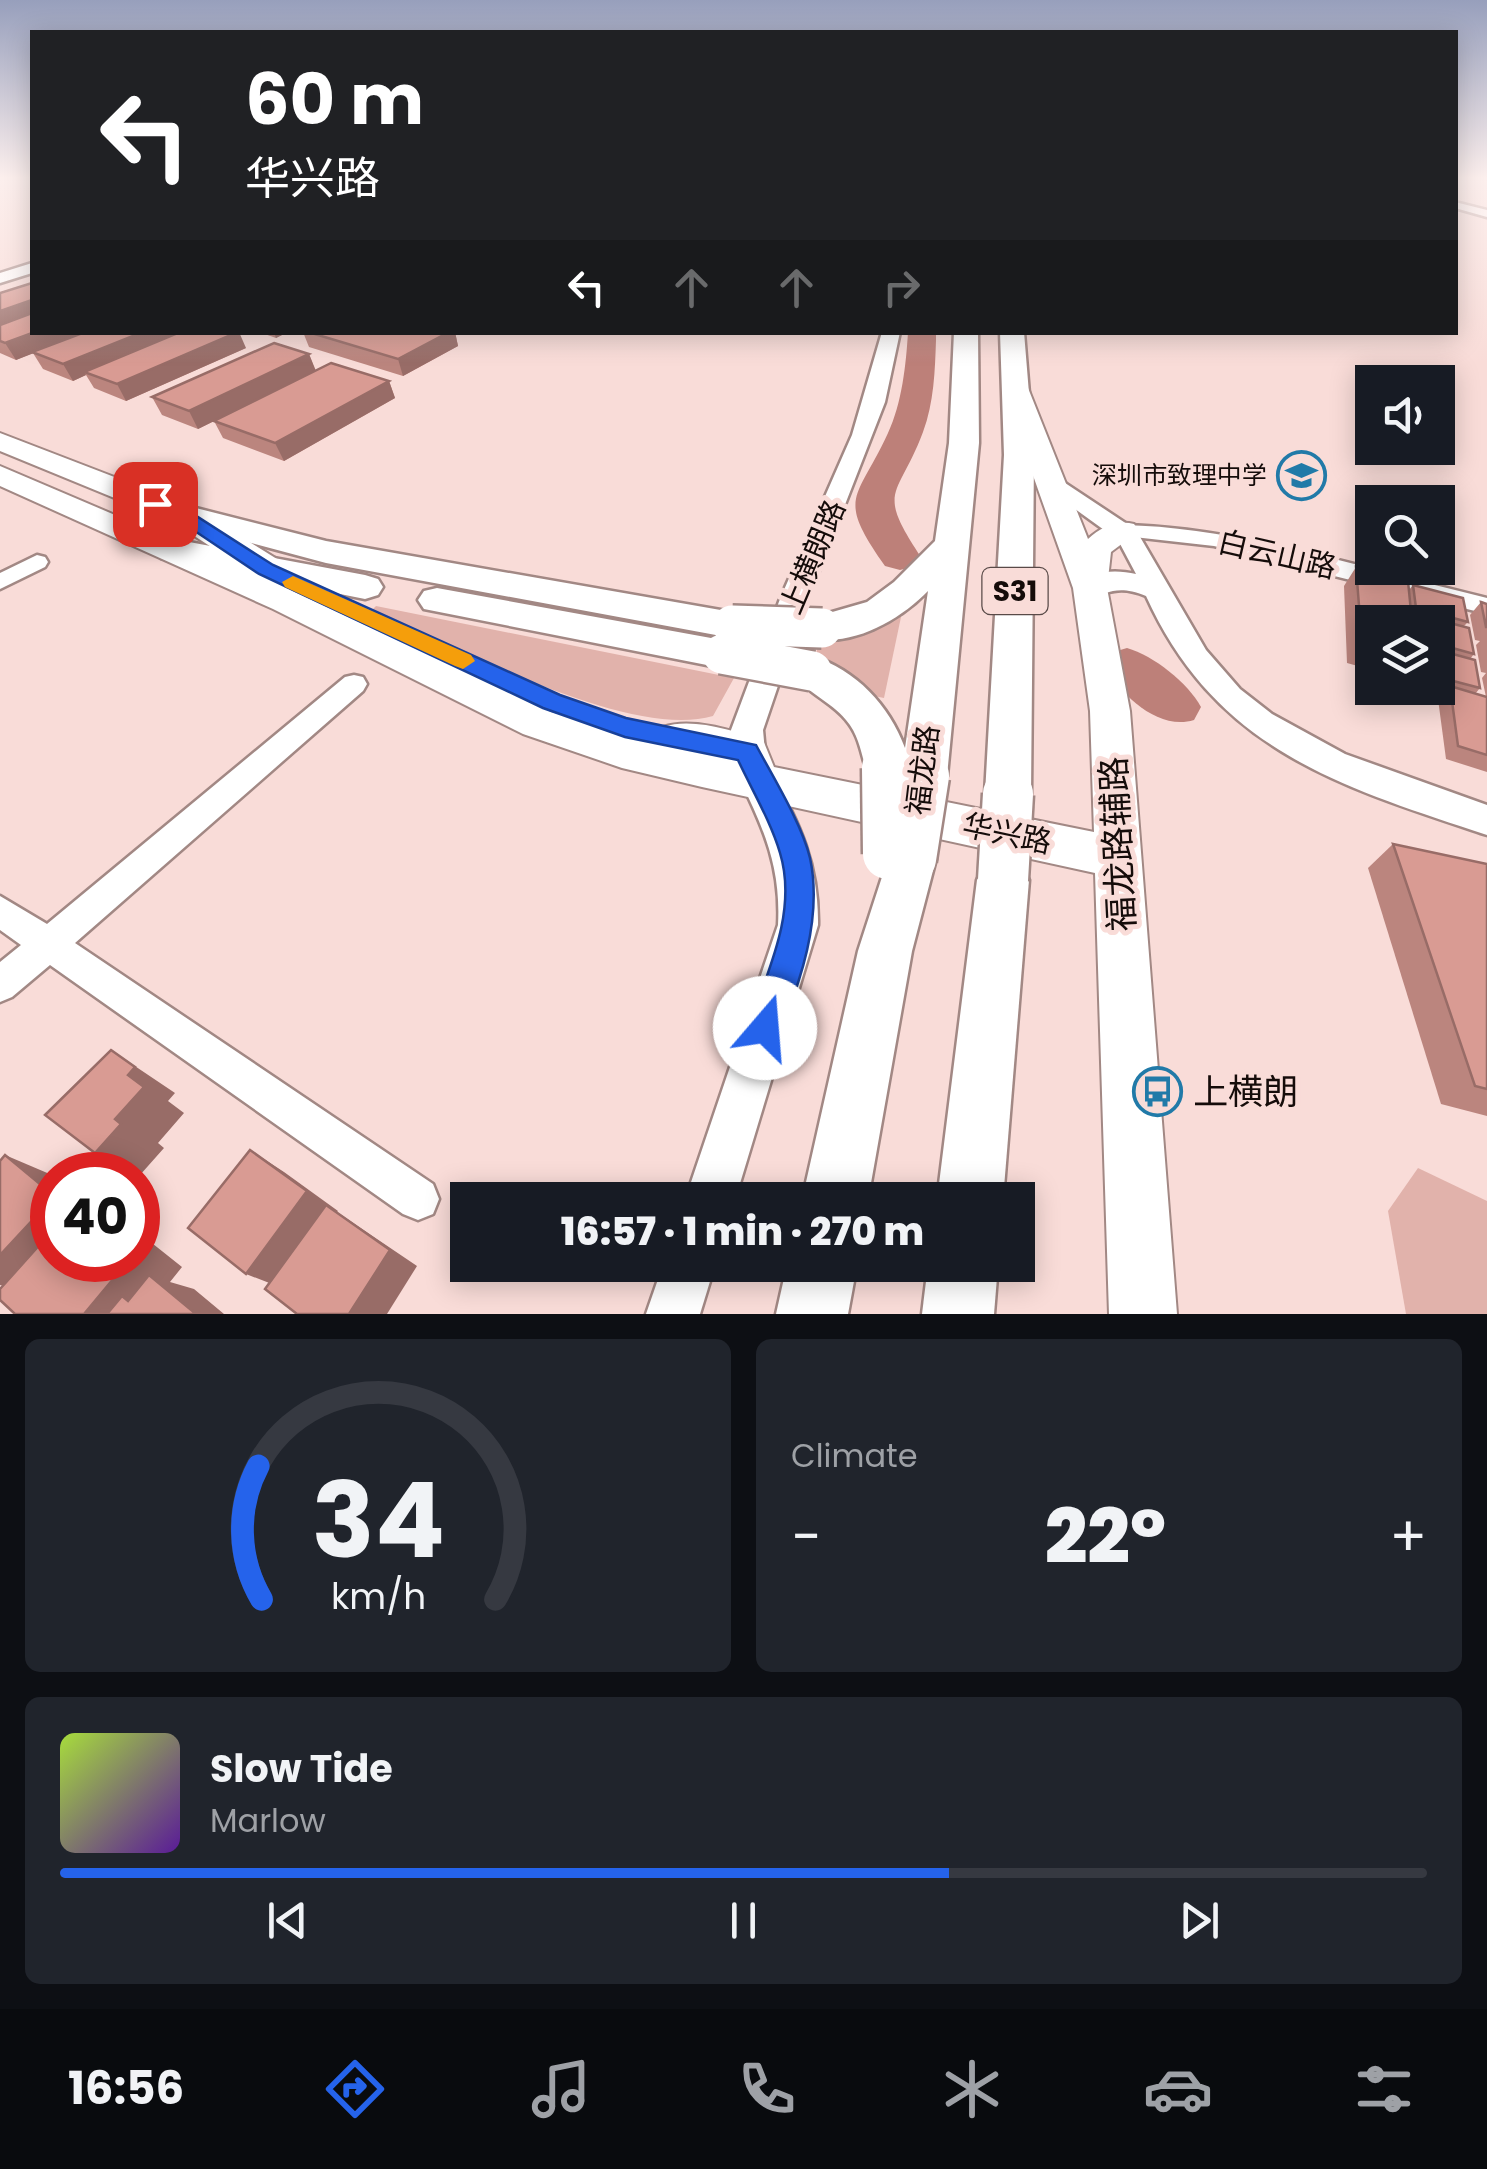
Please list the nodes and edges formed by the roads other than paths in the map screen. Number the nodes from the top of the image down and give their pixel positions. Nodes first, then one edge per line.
1 (30, 269) edge
2 (0, 278) edge
3 (891, 335) edge
4 (966, 335) edge
5 (1012, 335) edge
6 (1015, 388) junction
7 (0, 441) edge
8 (0, 474) edge
9 (1047, 478) junction
10 (1123, 531) junction
11 (178, 533) junction
12 (948, 547) junction
13 (37, 562) dead end
14 (266, 570) junction
15 (0, 582) edge
16 (1090, 588) junction
17 (1156, 590) junction
18 (1487, 606) edge
19 (727, 640) junction
20 (354, 684) dead end
21 (753, 767) junction
22 (906, 772) junction
23 (1487, 820) edge
24 (1119, 858) junction
25 (0, 911) edge
26 (48, 944) junction
27 (0, 984) edge
28 (716, 1182) edge
29 (839, 1182) edge
30 (972, 1182) edge
31 (418, 1199) dead end
32 (683, 1282) edge
33 (819, 1282) edge
34 (961, 1282) edge
35 (673, 1314) edge
36 (812, 1314) edge
37 (958, 1314) edge
38 (1143, 1314) edge

1 - 2 street
3 - 21 street, 上横朗路
4 - 12 highway, 福龙路 / S31
5 - 6 highway, S31
6 - 9 main road, 福龙路辅路
6 - 30 highway, S31, bridge
7 - 11 main road, 华兴路
8 - 11 main road, 华兴路
9 - 10 street
9 - 16 main road, 福龙路辅路
10 - 16 main road
10 - 17 street
10 - 18 street, 白云山路
11 - 14 highway
11 - 19 highway
11 - 21 main road, 华兴路
12 - 19 highway, bridge
12 - 22 highway, 福龙路 / S31
13 - 15 street
14 - 19 highway
14 - 21 main road, 华兴路
16 - 17 street
16 - 24 main road, 福龙路辅路
17 - 23 street
19 - 22 highway, bridge
20 - 26 street
21 - 24 main road, 华兴路
21 - 28 street
22 - 29 highway, 福龙路 / S31, bridge
24 - 38 main road, 福龙路辅路
25 - 26 street
26 - 27 street
26 - 31 street
32 - 35 street
33 - 36 highway
34 - 37 highway

